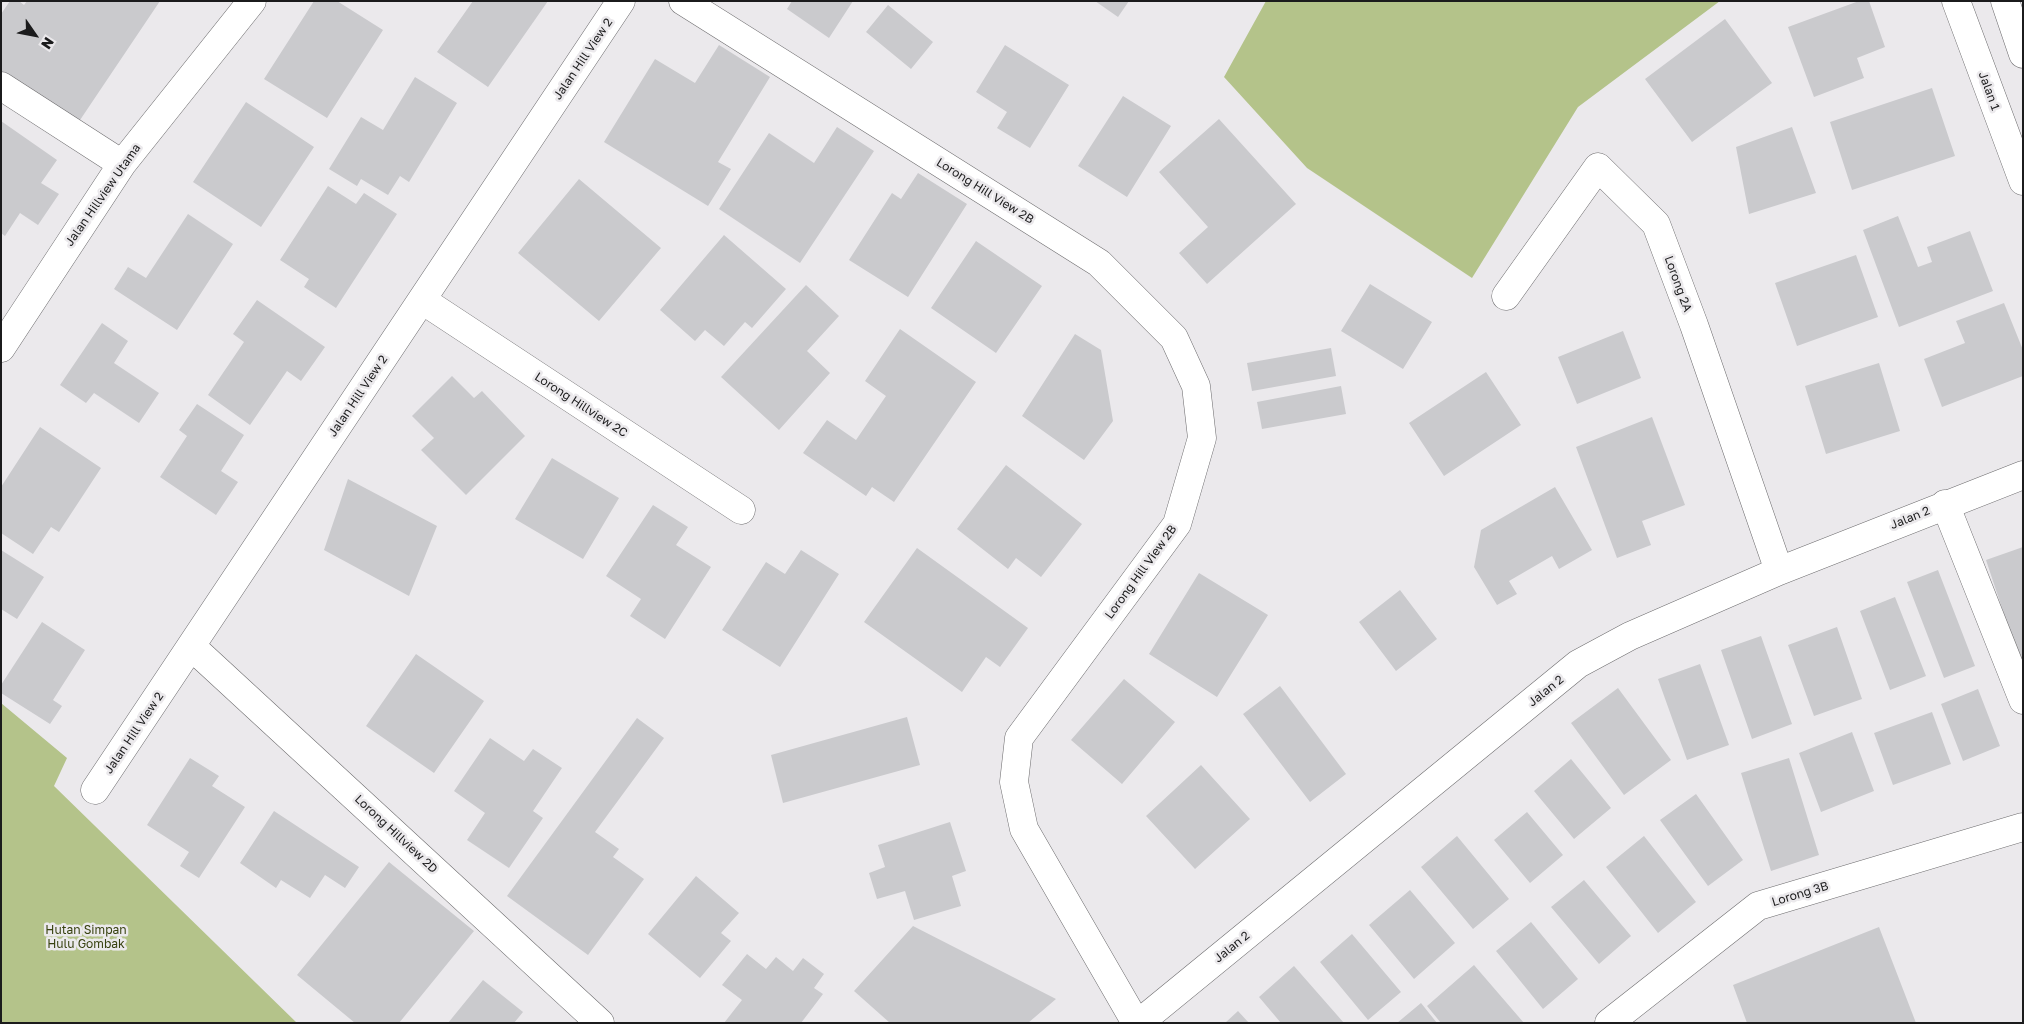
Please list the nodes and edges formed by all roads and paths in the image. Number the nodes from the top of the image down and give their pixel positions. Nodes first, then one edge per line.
1 (252, 1) edge
2 (621, 1) edge
3 (683, 1) edge
4 (1956, 1) edge
5 (2006, 1) edge
6 (2023, 54) edge
7 (1, 86) edge
8 (122, 164) junction
9 (2023, 181) edge
10 (1506, 296) dead end
11 (422, 300) junction
12 (1, 348) edge
13 (2023, 475) edge
14 (1945, 504) junction
15 (740, 510) dead end
16 (1779, 571) junction
17 (191, 646) junction
18 (2023, 700) edge
19 (95, 790) dead end
20 (2023, 827) edge
21 (600, 1023) edge
22 (1137, 1023) edge
23 (1608, 1023) edge

1 - 8 street, Jalan Hillview Utama
2 - 11 street, Jalan Hill View 2
3 - 22 street, Lorong Hill View 2B
4 - 9 street, Jalan 1
5 - 6 street
7 - 8 street
8 - 12 street, Jalan Hillview Utama
10 - 16 street, Lorong 2A
11 - 15 street, Lorong Hillview 2C
11 - 17 street, Jalan Hill View 2
13 - 14 street, Jalan 2
14 - 16 street, Jalan 2
14 - 18 street
16 - 22 street, Jalan 2
17 - 19 street, Jalan Hill View 2
17 - 21 street, Lorong Hillview 2D
20 - 23 street, Lorong 3B

